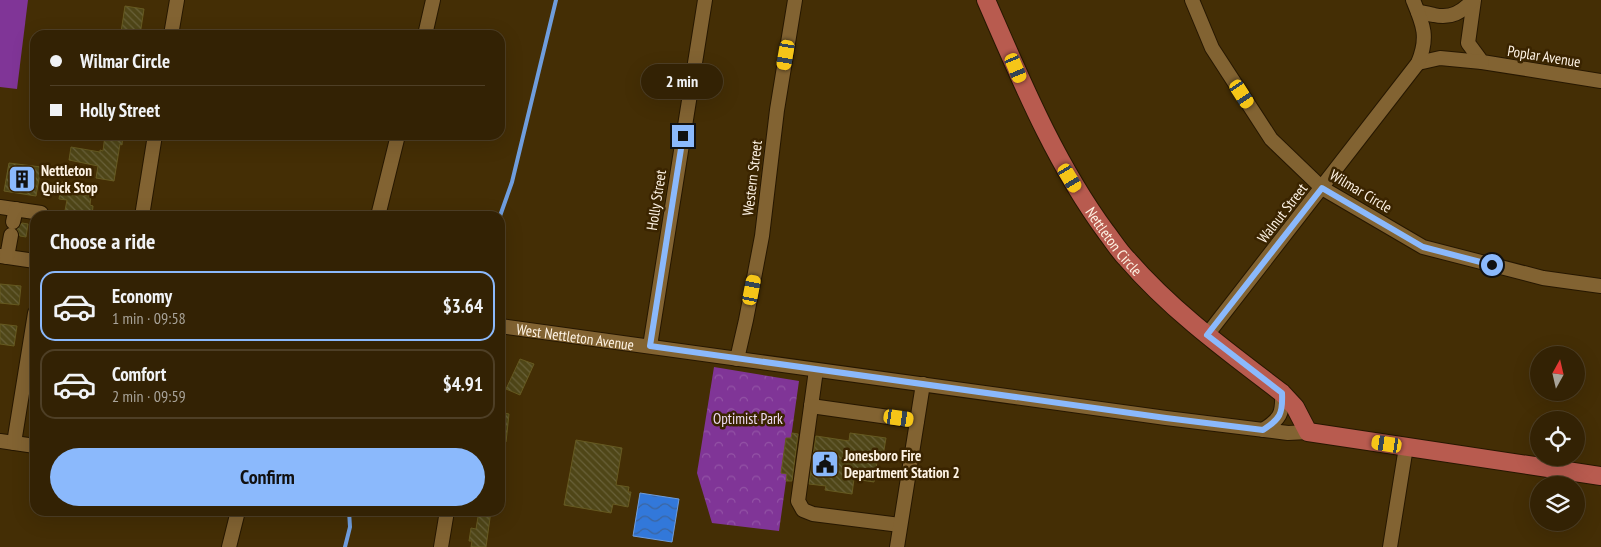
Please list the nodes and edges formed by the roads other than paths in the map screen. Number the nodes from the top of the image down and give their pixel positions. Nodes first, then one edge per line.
1 (177, 0) edge
2 (433, 0) edge
3 (705, 0) edge
4 (795, 0) edge
5 (986, 0) edge
6 (1192, 0) edge
7 (1473, 0) edge
8 (1415, 6) edge
9 (172, 30) edge
10 (426, 30) edge
11 (1482, 62) junction
12 (1418, 63) junction
13 (1601, 81) edge
14 (154, 140) edge
15 (396, 140) edge
16 (1322, 188) junction
17 (0, 207) edge
18 (143, 211) edge
19 (379, 211) edge
20 (30, 217) edge
21 (13, 222) junction
22 (4, 256) edge
23 (30, 257) edge
24 (1601, 286) edge
25 (505, 327) edge
26 (1207, 335) junction
27 (30, 336) edge
28 (650, 346) junction
29 (737, 359) junction
30 (816, 370) junction
31 (923, 384) junction
32 (1282, 393) junction
33 (811, 406) junction
34 (917, 421) junction
35 (1263, 430) junction
36 (1308, 432) junction
37 (7, 442) edge
38 (30, 445) edge
39 (1406, 447) junction
40 (1601, 476) edge
41 (237, 516) edge
42 (446, 516) edge
43 (900, 525) junction
44 (229, 547) edge
45 (441, 547) edge
46 (897, 547) edge
47 (1390, 547) edge

1 - 9 street
2 - 10 street
3 - 28 street, Holly Street
4 - 29 street, Western Street
5 - 26 main road, Nettleton Circle
6 - 16 street, Wilmar Circle
7 - 8 street
7 - 11 street
8 - 12 street
11 - 12 street, Poplar Avenue
11 - 13 street, Poplar Avenue
12 - 16 street, Walnut Street
14 - 18 street
15 - 19 street
16 - 24 street, Wilmar Circle
16 - 26 street, Walnut Street
17 - 21 street
20 - 21 street
21 - 22 street
22 - 23 street
25 - 28 street, West Nettleton Avenue
26 - 32 main road, Nettleton Circle
27 - 37 street
28 - 29 street, West Nettleton Avenue
29 - 30 street, West Nettleton Avenue
30 - 31 street, West Nettleton Avenue
30 - 33 street
31 - 34 street
31 - 35 street, West Nettleton Avenue
32 - 35 street
32 - 36 main road, Nettleton Circle
33 - 34 street
33 - 43 street
34 - 43 street
35 - 36 street, West Nettleton Avenue
36 - 39 main road, West Nettleton Avenue
37 - 38 street
39 - 40 main road, West Nettleton Avenue
39 - 47 street
41 - 44 street
42 - 45 street
43 - 46 street

